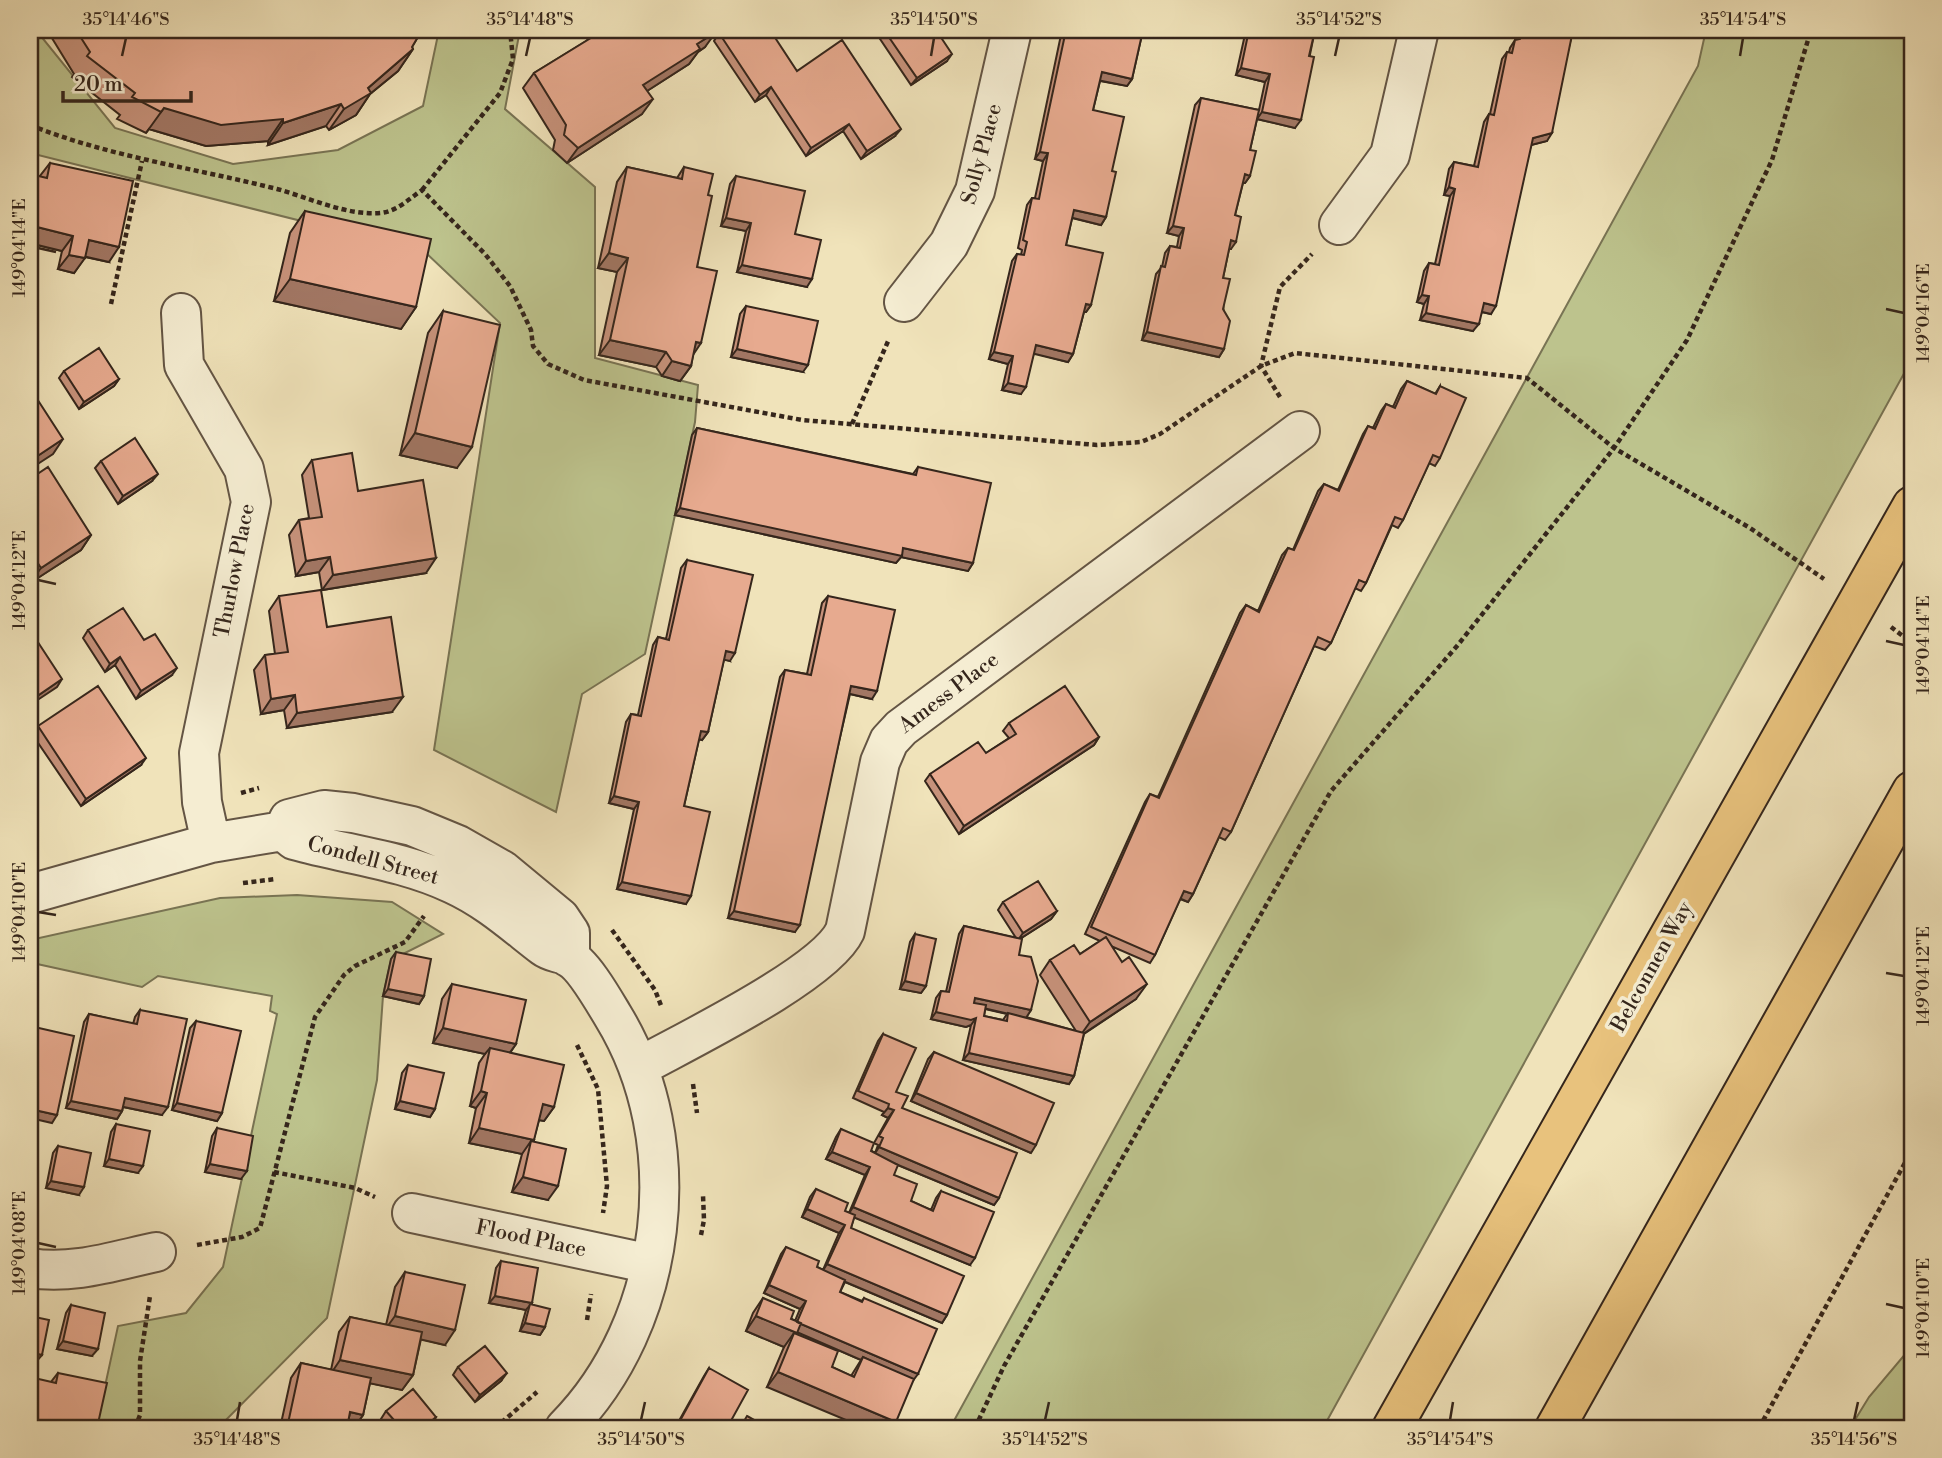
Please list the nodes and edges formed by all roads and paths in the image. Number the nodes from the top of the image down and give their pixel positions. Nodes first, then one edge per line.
1 (510, 30) edge
2 (1012, 30) edge
3 (1419, 30) edge
4 (1811, 30) edge
5 (30, 125) edge
6 (142, 161) junction
7 (422, 190) junction
8 (1339, 225) joint
9 (904, 302) joint
10 (111, 304) dead end
11 (181, 313) dead end
12 (1261, 366) junction
13 (852, 425) junction
14 (1300, 431) joint
15 (1614, 448) junction
16 (1912, 506) edge
17 (1858, 603) junction
18 (1912, 643) edge
19 (266, 786) dead end
20 (1912, 790) edge
21 (202, 802) junction
22 (283, 831) junction
23 (211, 844) junction
24 (280, 878) dead end
25 (442, 879) junction
26 (232, 884) dead end
27 (30, 894) edge
28 (611, 928) dead end
29 (570, 957) junction
30 (574, 1038) dead end
31 (677, 1045) junction
32 (639, 1066) junction
33 (697, 1115) dead end
34 (1912, 1150) edge
35 (274, 1172) junction
36 (702, 1194) dead end
37 (412, 1213) joint
38 (698, 1247) dead end
39 (156, 1252) junction
40 (597, 1253) junction
41 (650, 1264) junction
42 (30, 1268) edge
43 (585, 1328) dead end
44 (546, 1384) dead end
45 (135, 1428) edge
46 (495, 1428) edge
47 (565, 1428) edge
48 (975, 1428) edge
49 (1392, 1428) edge
50 (1555, 1428) edge
51 (1759, 1428) edge

1 - 7 path
2 - 9 street, Solly Place
3 - 8 street
4 - 15 path
5 - 6 path
6 - 7 path
6 - 10 path
7 - 13 path
8 - 12 path
9 - 13 path
11 - 21 street, Thurlow Place
12 - 13 path
12 - 14 path
12 - 15 path
14 - 31 street, Amess Place
15 - 17 path
15 - 48 path
16 - 17 main road, Belconnen Way
17 - 18 path
17 - 49 main road, Belconnen Way
19 - 21 path
20 - 50 main road
21 - 23 street, Thurlow Place
22 - 23 street, Condell Street
22 - 25 street, Condell Street
22 - 29 street, Condell Street
23 - 27 street, Condell Street
24 - 26 path
25 - 29 street, Condell Street
25 - 35 path
28 - 31 path
29 - 32 street, Condell Street
30 - 40 path
31 - 32 street, Amess Place
31 - 33 path
32 - 41 street, Condell Street
34 - 51 path
35 - 37 path
35 - 39 path
36 - 38 path
37 - 40 street, Flood Place
39 - 42 street
39 - 45 path
40 - 41 street, Flood Place
40 - 43 path
41 - 47 street, Condell Street
44 - 46 path

